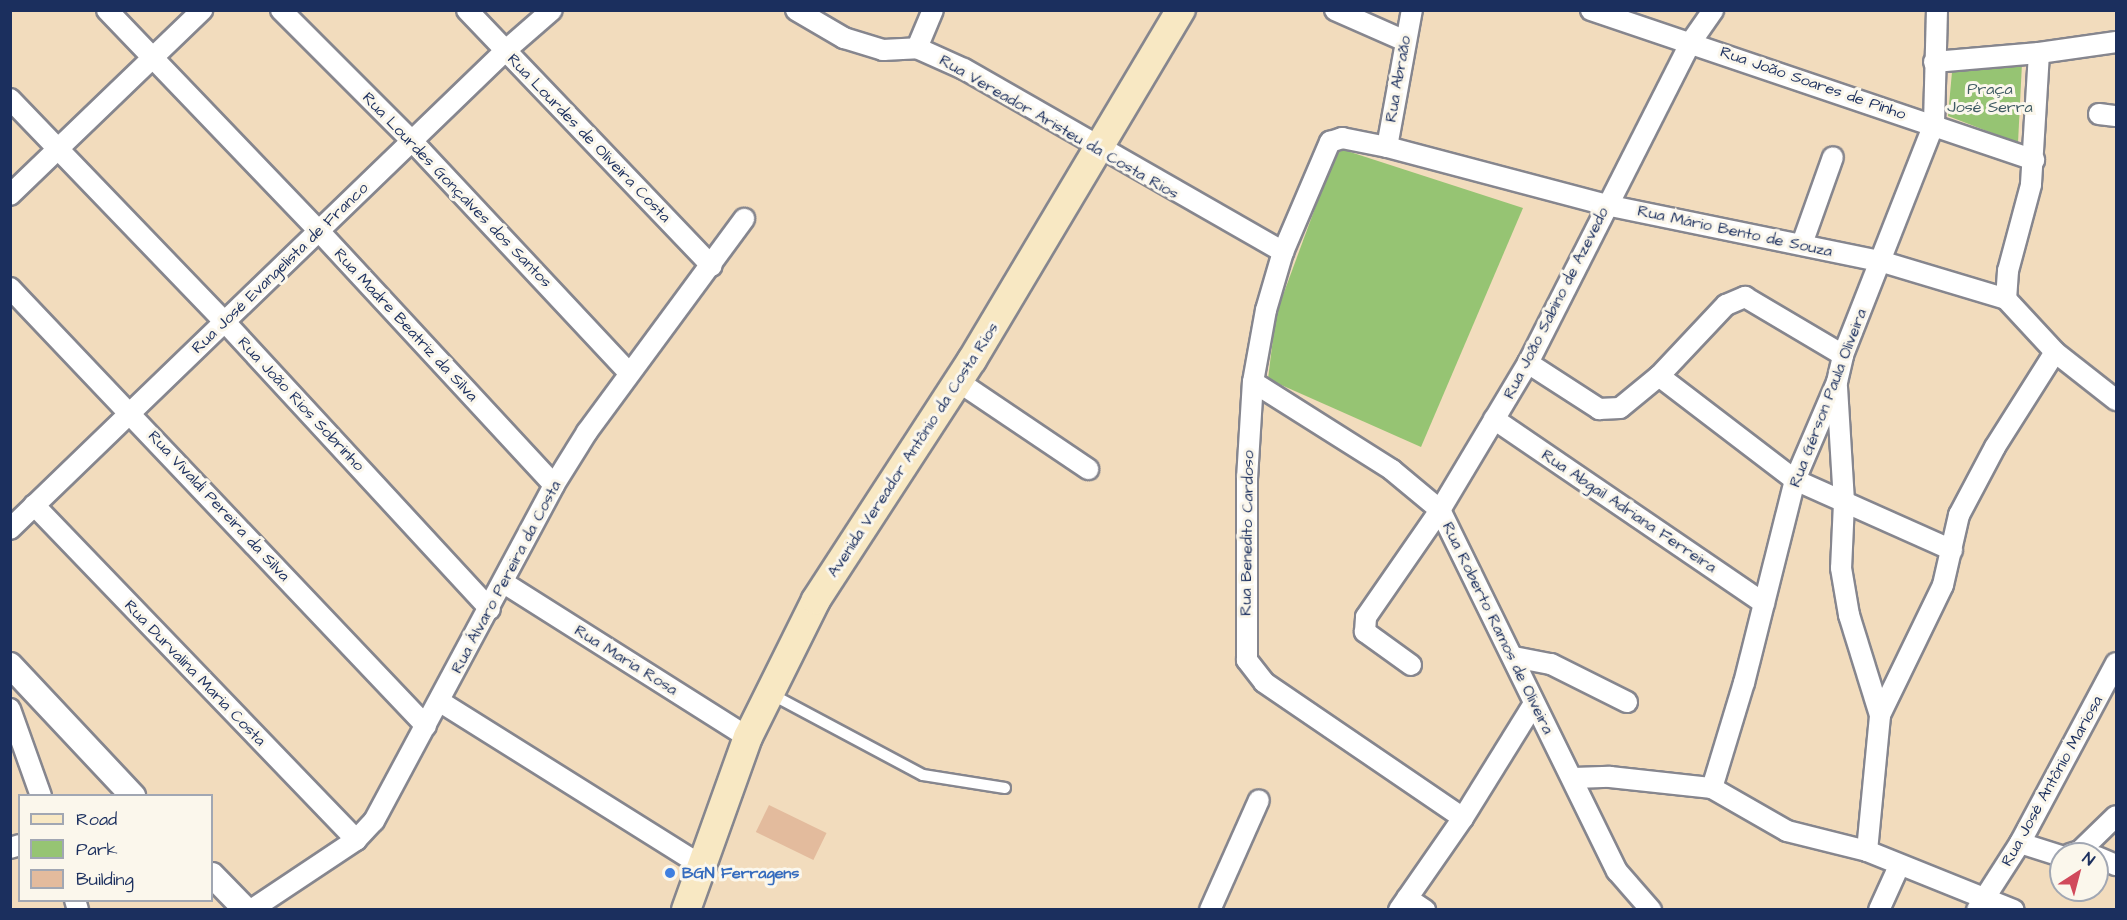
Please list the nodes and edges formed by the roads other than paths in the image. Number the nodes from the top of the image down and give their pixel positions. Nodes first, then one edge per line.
1 (107, 10) edge
2 (202, 10) edge
3 (281, 10) edge
4 (467, 10) edge
5 (552, 10) edge
6 (796, 10) edge
7 (933, 10) edge
8 (1181, 10) edge
9 (1335, 10) edge
10 (1412, 10) edge
11 (1591, 10) edge
12 (1713, 10) edge
13 (1936, 10) edge
14 (1404, 39) junction
15 (1692, 42) junction
16 (2116, 42) edge
17 (917, 48) junction
18 (505, 51) junction
19 (2039, 53) junction
20 (152, 59) junction
21 (1934, 62) junction
22 (10, 99) edge
23 (1934, 124) junction
24 (413, 142) junction
25 (1387, 147) junction
26 (1326, 148) joint
27 (1102, 149) junction
28 (60, 150) junction
29 (1833, 157) dead end
30 (2034, 160) junction
31 (10, 195) edge
32 (1606, 205) junction
33 (744, 219) dead end
34 (318, 230) junction
35 (1802, 244) junction
36 (1283, 252) junction
37 (1882, 262) junction
38 (712, 266) junction
39 (10, 288) edge
40 (2006, 299) junction
41 (224, 321) junction
42 (2055, 352) junction
43 (1844, 355) junction
44 (1528, 363) junction
45 (629, 373) junction
46 (1659, 376) junction
47 (959, 382) junction
48 (1253, 382) junction
49 (1837, 382) junction
50 (2116, 400) edge
51 (131, 412) junction
52 (1494, 419) junction
53 (1088, 469) dead end
54 (1795, 480) junction
55 (554, 485) junction
56 (1844, 503) junction
57 (34, 505) junction
58 (1440, 510) junction
59 (10, 529) edge
60 (1952, 549) junction
61 (504, 583) junction
62 (1764, 603) junction
63 (490, 609) junction
64 (1514, 657) junction
65 (2116, 663) edge
66 (10, 665) edge
67 (1411, 665) dead end
68 (768, 692) junction
69 (35, 693) junction
70 (439, 701) junction
71 (1628, 702) dead end
72 (1533, 705) junction
73 (10, 709) edge
74 (1880, 715) junction
75 (426, 726) junction
76 (748, 737) junction
77 (1574, 778) junction
78 (1005, 788) dead end
79 (1712, 788) junction
80 (41, 794) edge
81 (132, 794) edge
82 (1259, 800) dead end
83 (2116, 816) edge
84 (1464, 818) junction
85 (356, 840) junction
86 (2094, 842) edge
87 (2020, 843) junction
88 (1868, 851) junction
89 (2049, 852) edge
90 (1899, 866) junction
91 (704, 867) junction
92 (213, 876) edge
93 (1403, 904) edge
94 (1981, 904) edge
95 (248, 909) edge
96 (686, 909) edge
97 (1210, 909) edge
98 (1425, 909) edge
99 (1651, 909) edge
100 (1879, 909) edge
101 (2014, 909) edge

1 - 20 street, Rua Madre Beatriz da Silva
2 - 20 street
3 - 24 street, Rua Lourdes Gonçalves dos Santos
4 - 18 street, Rua Lourdes de Oliveira Costa
5 - 18 street, Rua José Evangelista de Franco
6 - 17 street, Rua Vereador Aristeu da Costa Rios
7 - 17 street
8 - 27 main road, Avenida Vereador Antônio da Costa Rios
9 - 14 street
10 - 14 street, Rua Abraão
11 - 15 street, Rua João Soares de Pinho
12 - 15 street, Rua João Sabino de Azevedo
13 - 21 street, Rua Gérson Paula Oliveira
14 - 25 street, Rua Abraão
15 - 23 street, Rua João Soares de Pinho
15 - 32 street, Rua João Sabino de Azevedo
16 - 19 street
17 - 27 street, Rua Vereador Aristeu da Costa Rios
18 - 24 street, Rua José Evangelista de Franco
18 - 38 street, Rua Lourdes de Oliveira Costa
19 - 21 street
19 - 30 street
20 - 28 street
20 - 34 street, Rua Madre Beatriz da Silva
21 - 23 street, Rua Gérson Paula Oliveira
22 - 28 street, Rua João Rios Sobrinho
23 - 30 street, Rua João Soares de Pinho
23 - 37 street, Rua Gérson Paula Oliveira
24 - 34 street, Rua José Evangelista de Franco
24 - 45 street, Rua Lourdes Gonçalves dos Santos
25 - 26 street, Rua Mário Bento de Souza
25 - 32 street, Rua Mário Bento de Souza
26 - 36 street, Rua Benedito Cardoso
27 - 36 street, Rua Vereador Aristeu da Costa Rios
27 - 47 main road, Avenida Vereador Antônio da Costa Rios
28 - 31 street
28 - 41 street, Rua João Rios Sobrinho
29 - 35 street
30 - 40 street
32 - 35 street, Rua Mário Bento de Souza
32 - 44 street, Rua João Sabino de Azevedo
33 - 38 street, Rua Álvaro Pereira da Costa
34 - 41 street, Rua José Evangelista de Franco
34 - 55 street, Rua Madre Beatriz da Silva
35 - 37 street, Rua Mário Bento de Souza
36 - 48 street, Rua Benedito Cardoso
37 - 40 street, Rua Mário Bento de Souza
37 - 43 street, Rua Gérson Paula Oliveira
38 - 45 street, Rua Álvaro Pereira da Costa
39 - 51 street, Rua Vivaldi Pereira da Silva
40 - 42 street
41 - 51 street, Rua José Evangelista de Franco
41 - 63 street, Rua João Rios Sobrinho
42 - 50 street
42 - 60 street
43 - 46 street
43 - 49 street, Rua Gérson Paula Oliveira
44 - 46 street
44 - 52 street, Rua João Sabino de Azevedo
45 - 55 street, Rua Álvaro Pereira da Costa
46 - 54 street
47 - 53 street
47 - 68 main road, Avenida Vereador Antônio da Costa Rios
48 - 58 street, Rua Roberto Ramos de Oliveira
48 - 84 street, Rua Benedito Cardoso
49 - 54 street, Rua Gérson Paula Oliveira
49 - 56 street
51 - 57 street, Rua José Evangelista de Franco
51 - 75 street, Rua Vivaldi Pereira da Silva
52 - 58 street, Rua João Sabino de Azevedo
52 - 62 street, Rua Abgail Adriana Ferreira
54 - 56 street
54 - 62 street, Rua Gérson Paula Oliveira
55 - 61 street, Rua Álvaro Pereira da Costa
56 - 60 street
56 - 74 street
57 - 59 street, Rua José Evangelista de Franco
57 - 85 street, Rua Durvalina Maria Costa
58 - 64 street, Rua Roberto Ramos de Oliveira
58 - 67 street, Rua João Sabino de Azevedo
60 - 74 street
61 - 63 street, Rua Álvaro Pereira da Costa
61 - 76 street, Rua Maria Rosa
62 - 79 street, Rua Gérson Paula Oliveira
63 - 70 street, Rua Álvaro Pereira da Costa
64 - 71 street
64 - 72 street, Rua Roberto Ramos de Oliveira
65 - 87 street, Rua José Antônio Mariosa
66 - 69 street
68 - 76 main road, Avenida Vereador Antônio da Costa Rios
68 - 78 lane
69 - 73 street
69 - 81 street
70 - 75 street, Rua Álvaro Pereira da Costa
70 - 91 street
72 - 77 street, Rua Roberto Ramos de Oliveira
72 - 84 street
73 - 80 street
74 - 88 street
75 - 85 street, Rua Álvaro Pereira da Costa
76 - 91 main road, Avenida Vereador Antônio da Costa Rios
77 - 79 street
77 - 99 street, Rua Roberto Ramos de Oliveira
79 - 88 street
82 - 97 street
83 - 86 street
84 - 93 street
85 - 95 street, Rua Álvaro Pereira da Costa
87 - 89 street
87 - 94 street, Rua José Antônio Mariosa
88 - 90 street
90 - 94 street
90 - 100 street
91 - 96 main road, Avenida Vereador Antônio da Costa Rios
92 - 95 street
93 - 98 street
94 - 101 street

